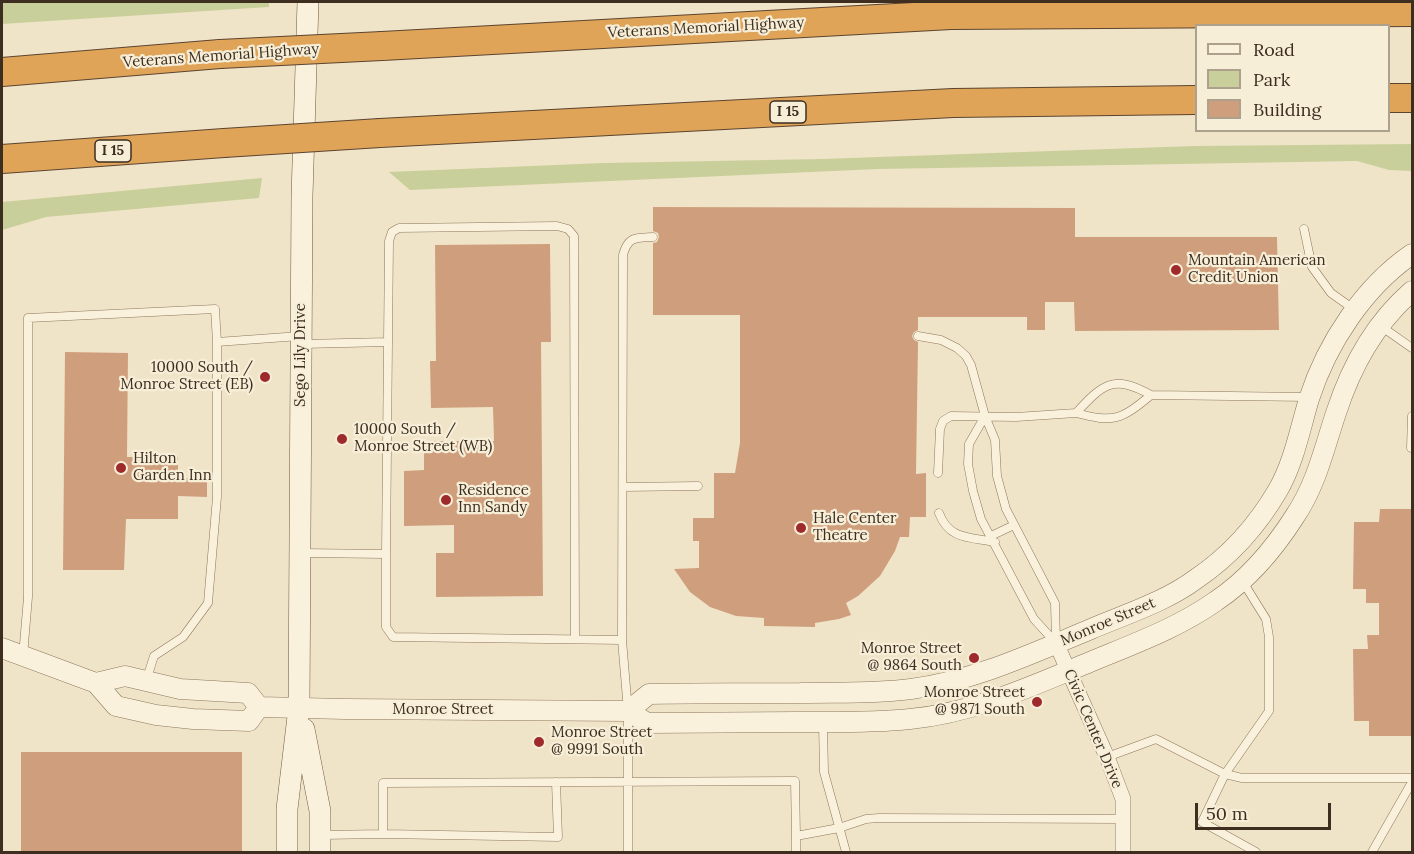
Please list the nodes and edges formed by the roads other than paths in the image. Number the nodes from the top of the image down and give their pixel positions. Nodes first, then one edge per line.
1 (308, 2) edge
2 (1413, 12) edge
3 (2, 72) edge
4 (1390, 98) edge
5 (1413, 98) edge
6 (1195, 100) edge
7 (2, 159) edge
8 (1304, 229) dead end
9 (653, 237) dead end
10 (1413, 254) edge
11 (1413, 291) edge
12 (1356, 310) junction
13 (1380, 326) junction
14 (918, 336) dead end
15 (301, 340) junction
16 (217, 342) junction
17 (388, 342) junction
18 (1413, 348) edge
19 (1151, 395) junction
20 (1310, 397) junction
21 (1076, 413) junction
22 (985, 416) junction
23 (1413, 416) edge
24 (1413, 448) edge
25 (938, 473) dead end
26 (698, 486) dead end
27 (623, 487) junction
28 (939, 513) dead end
29 (1014, 525) junction
30 (993, 539) junction
31 (300, 553) junction
32 (386, 554) junction
33 (1242, 581) junction
34 (575, 639) junction
35 (622, 640) junction
36 (1056, 643) junction
37 (2, 648) edge
38 (23, 657) junction
39 (1068, 671) junction
40 (146, 681) junction
41 (96, 683) junction
42 (258, 706) junction
43 (299, 708) junction
44 (628, 711) junction
45 (823, 722) junction
46 (1107, 757) junction
47 (1225, 774) junction
48 (1413, 780) edge
49 (628, 781) junction
50 (556, 782) junction
51 (1123, 819) junction
52 (839, 828) junction
53 (383, 834) junction
54 (796, 836) junction
55 (320, 844) edge
56 (287, 852) edge
57 (628, 852) edge
58 (796, 852) edge
59 (846, 852) edge
60 (1123, 852) edge
61 (1256, 852) edge
62 (1372, 852) edge

1 - 15 main road, Sego Lily Drive
2 - 3 highway, Veterans Memorial Highway, bridge
4 - 5 highway
6 - 7 highway, I 15, bridge
8 - 12 lane
9 - 27 lane
10 - 12 street, Monroe Street
11 - 13 street, Monroe Street
12 - 20 street, Monroe Street
13 - 18 lane
13 - 33 street, Monroe Street
14 - 22 lane
15 - 16 lane
15 - 17 lane
15 - 31 main road, Sego Lily Drive
16 - 38 lane
16 - 40 lane
17 - 32 lane
17 - 34 lane
19 - 20 lane
19 - 21 lane
19 - 21 lane
20 - 36 street, Monroe Street
21 - 22 lane
22 - 25 lane
22 - 29 lane
22 - 30 lane
23 - 24 lane
26 - 27 lane
27 - 35 lane
28 - 30 lane
29 - 30 lane
29 - 36 lane
30 - 36 lane
31 - 32 lane
31 - 43 main road, Sego Lily Drive
32 - 34 lane
33 - 39 street, Monroe Street
33 - 47 lane
34 - 35 lane
35 - 44 lane
36 - 39 street, Civic Center Drive
36 - 44 street, Monroe Street
37 - 38 street
38 - 41 street
39 - 45 street, Monroe Street
39 - 46 street, Civic Center Drive
40 - 41 street, Monroe Street
40 - 42 street, Monroe Street
41 - 42 street
42 - 43 street, Monroe Street
43 - 44 street, Monroe Street
43 - 55 main road, Sego Lily Drive
43 - 56 main road, Sego Lily Drive
44 - 45 street, Monroe Street
44 - 49 lane
45 - 52 lane
46 - 47 lane
46 - 51 street, Civic Center Drive
47 - 48 lane
47 - 61 lane
48 - 62 lane
49 - 50 lane
49 - 54 lane
49 - 57 lane
50 - 53 lane
50 - 53 lane
51 - 52 lane
51 - 60 street, Civic Center Drive
52 - 54 lane
52 - 59 lane
53 - 55 lane
54 - 58 lane

